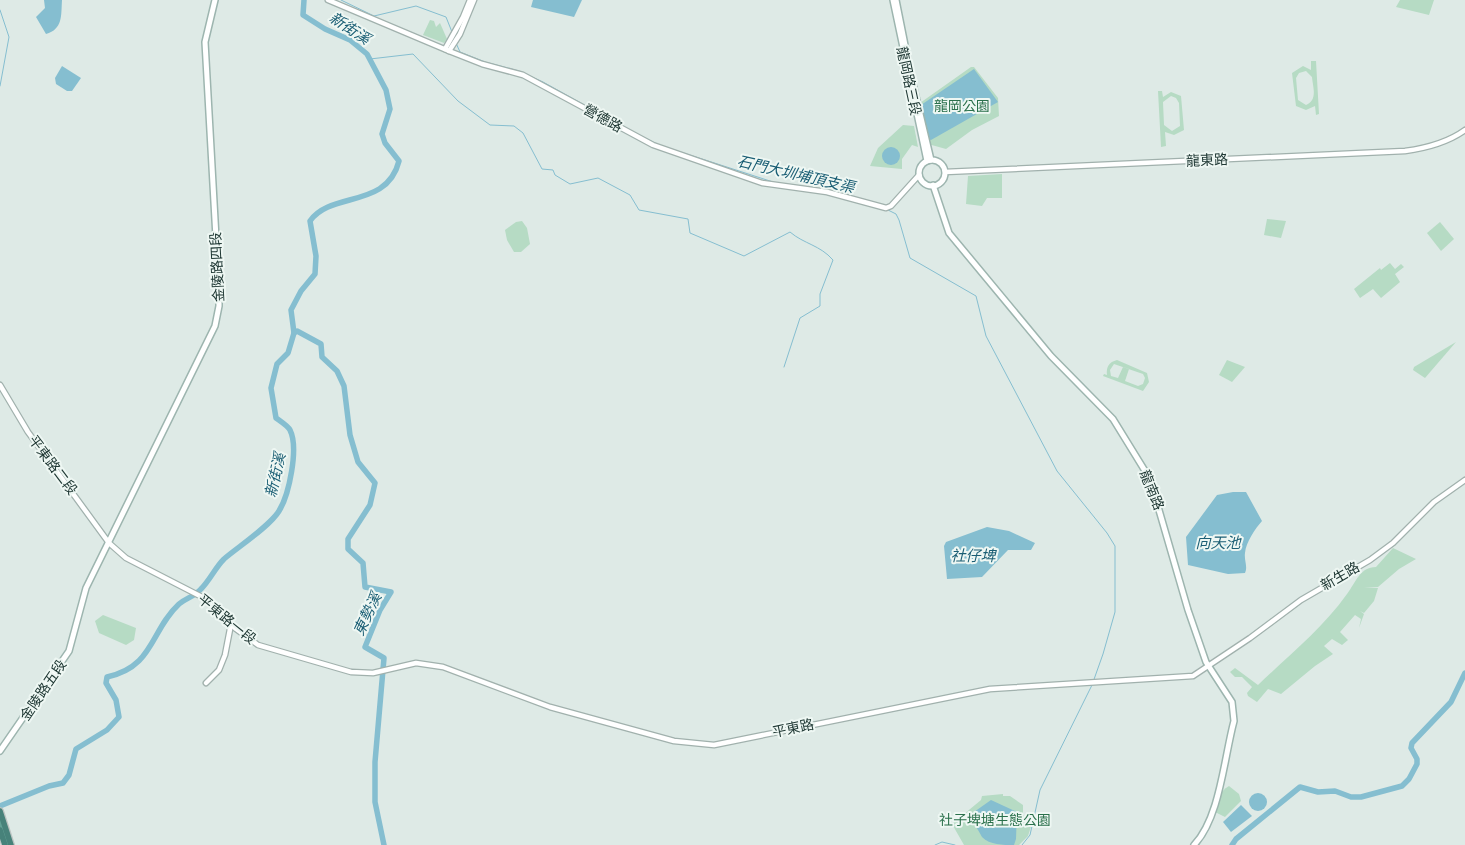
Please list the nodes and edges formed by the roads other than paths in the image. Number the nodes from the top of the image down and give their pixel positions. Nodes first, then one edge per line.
1 (215, 0) edge
2 (328, 0) edge
3 (470, 0) edge
4 (474, 0) edge
5 (893, 0) edge
6 (896, 0) edge
7 (447, 50) junction
8 (1465, 130) edge
9 (929, 161) junction
10 (944, 172) junction
11 (919, 175) junction
12 (933, 185) junction
13 (0, 385) edge
14 (1465, 480) edge
15 (110, 542) junction
16 (231, 624) junction
17 (1209, 666) junction
18 (385, 671) joint
19 (206, 683) dead end
20 (0, 751) edge
21 (0, 811) edge
22 (0, 820) edge
23 (3, 831) edge
24 (0, 839) edge
25 (6, 845) edge
26 (1194, 845) edge

1 - 15 main road, 金陵路四段
2 - 7 street, 營德路
3 - 7 street
4 - 7 street
5 - 9 main road, 龍岡路三段
6 - 9 main road, 龍岡路三段
7 - 11 street, 營德路
8 - 10 street, 龍東路
9 - 10 main road
9 - 11 main road
10 - 12 main road
11 - 12 main road
12 - 17 main road, 龍南路
13 - 15 street, 平東路二段
14 - 17 street, 新生路
15 - 16 street, 平東路一段
15 - 20 main road, 金陵路五段
16 - 18 street, 平東路一段
16 - 19 street
17 - 18 street, 平東路
17 - 26 main road, 龍南路
21 - 23 highway
22 - 25 main road
23 - 25 highway
24 - 25 highway

